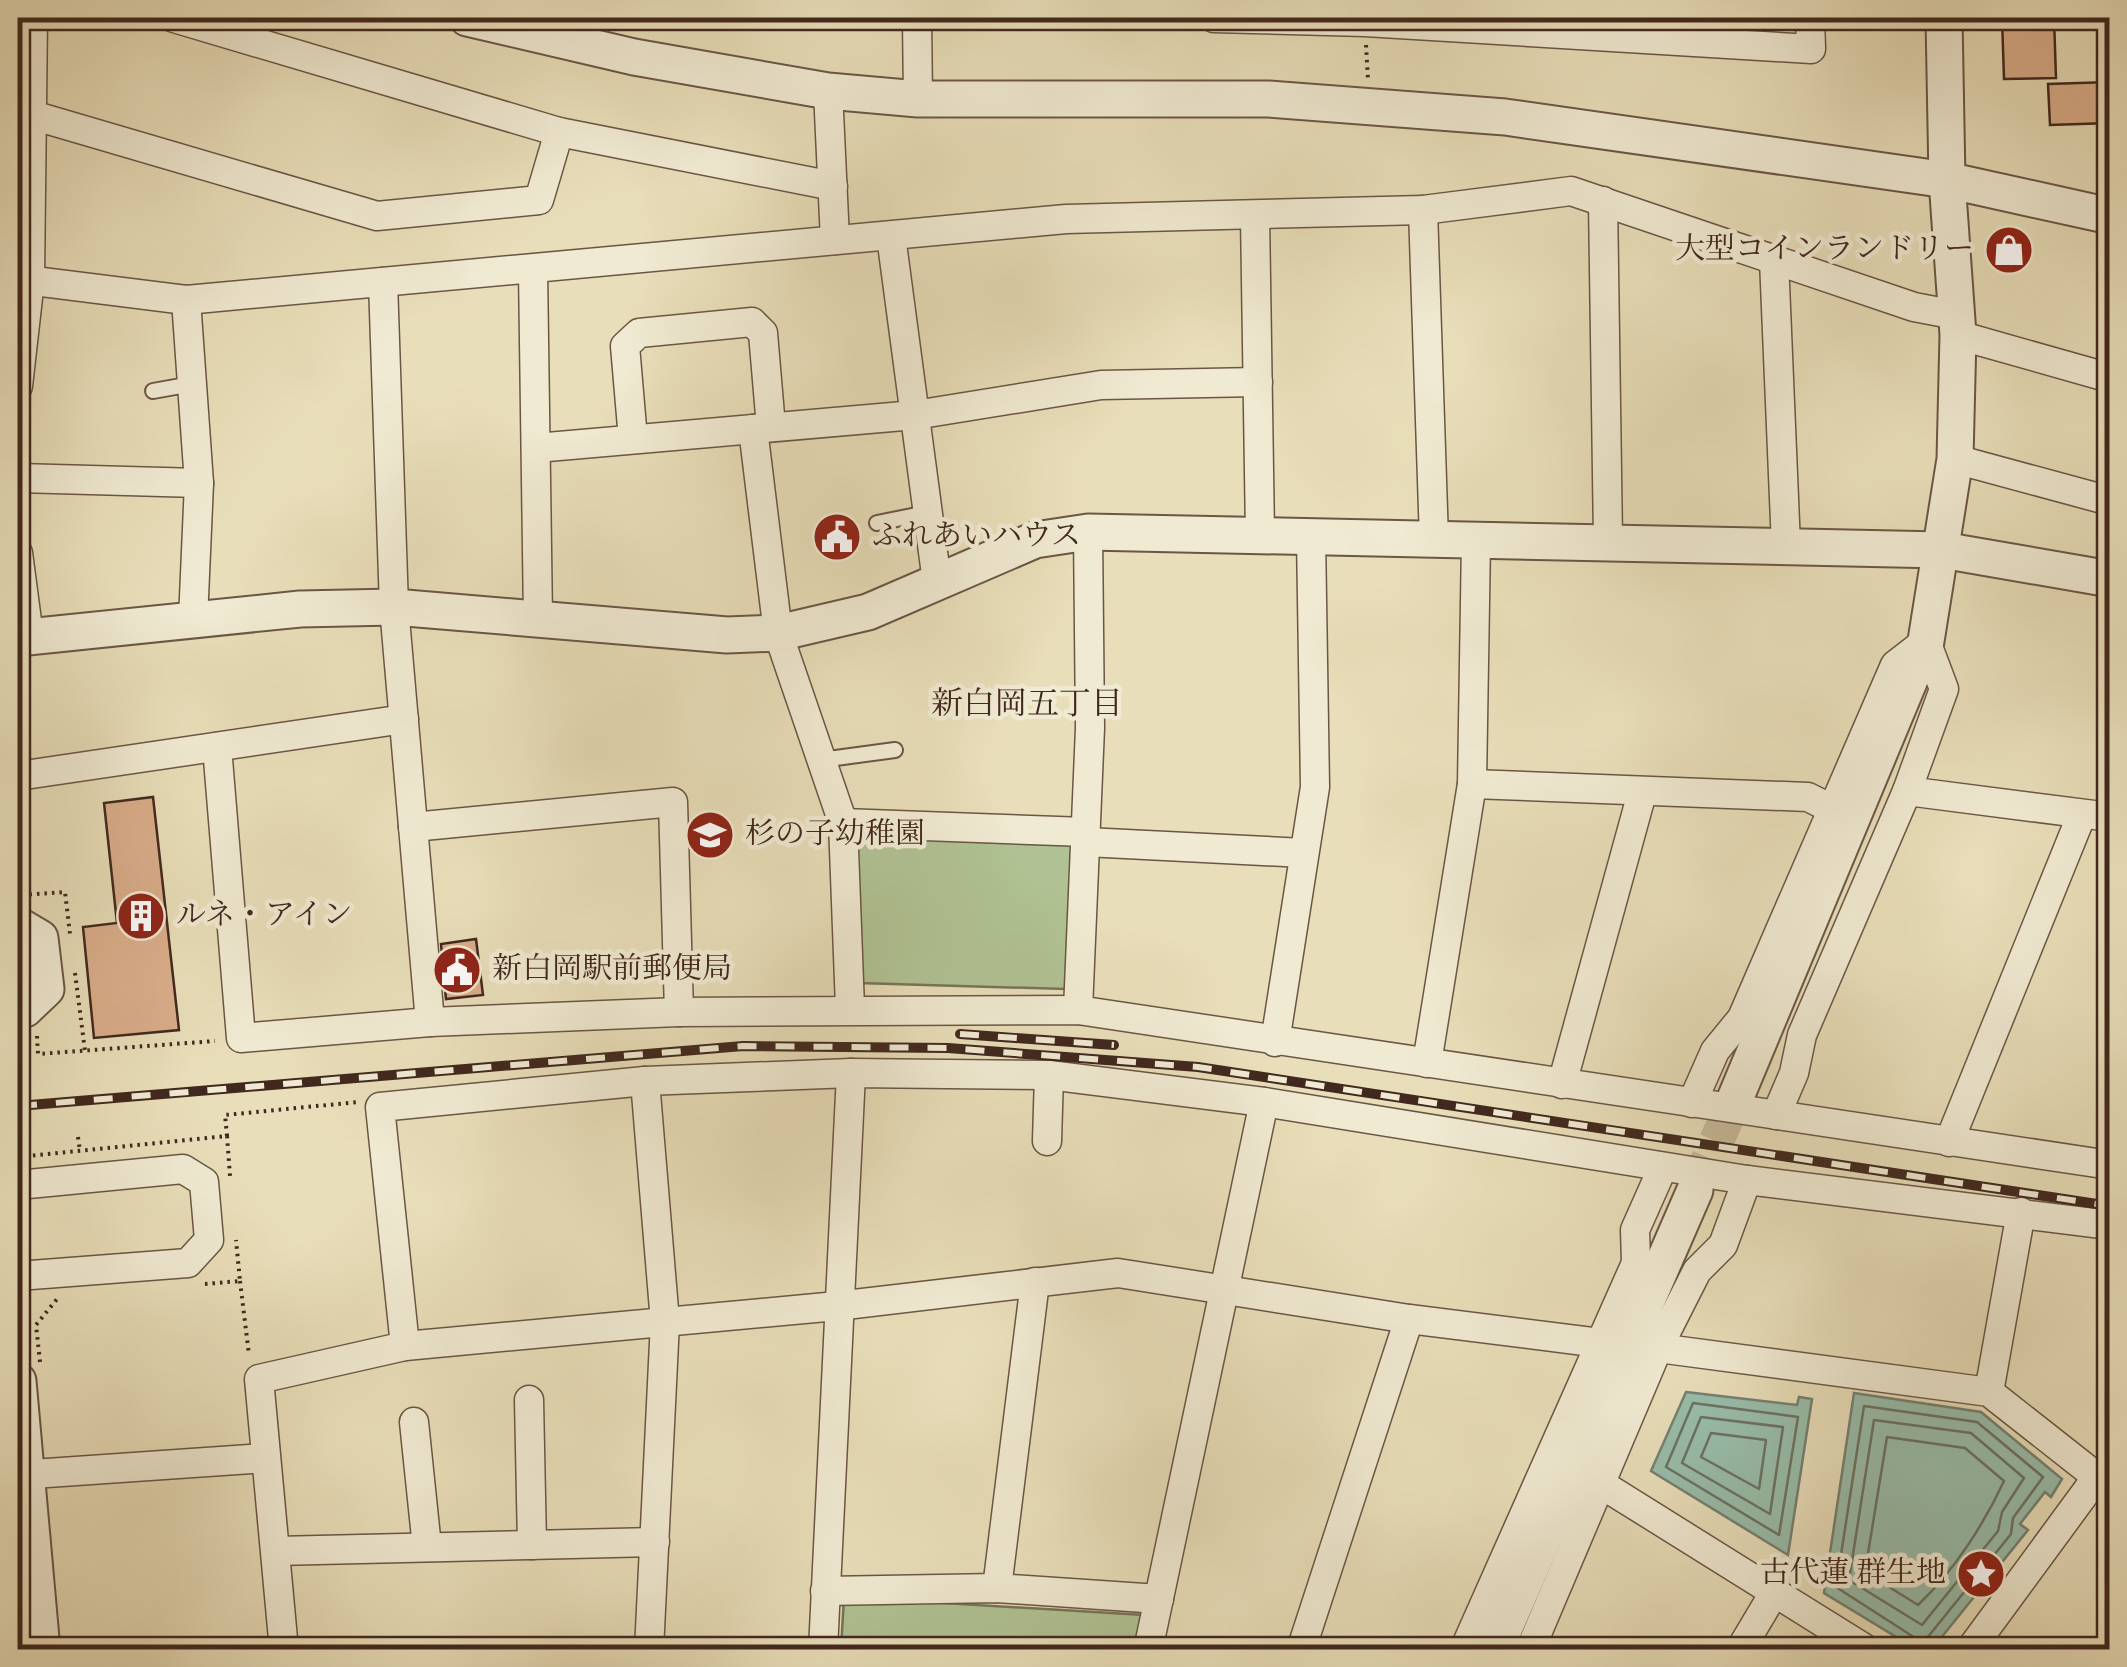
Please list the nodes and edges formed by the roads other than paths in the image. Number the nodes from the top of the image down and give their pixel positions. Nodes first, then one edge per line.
1 (33, 18) edge
2 (174, 18) edge
3 (468, 18) edge
4 (917, 18) edge
5 (1214, 18) edge
6 (1810, 18) edge
7 (1944, 18) edge
8 (828, 91) junction
9 (918, 99) junction
10 (32, 115) junction
11 (559, 132) junction
12 (1947, 180) junction
13 (832, 186) junction
14 (1604, 201) junction
15 (1423, 210) junction
16 (1255, 216) junction
17 (2110, 216) edge
18 (892, 236) junction
19 (835, 240) junction
20 (1774, 260) junction
21 (534, 270) junction
22 (24, 280) edge
23 (383, 282) junction
24 (186, 300) junction
25 (1957, 325) junction
26 (2110, 378) edge
27 (1258, 382) junction
28 (192, 384) junction
29 (18, 386) edge
30 (152, 391) dead end
31 (914, 414) junction
32 (762, 428) junction
33 (633, 439) junction
34 (536, 448) junction
35 (1955, 459) junction
36 (18, 478) edge
37 (199, 484) junction
38 (2110, 501) edge
39 (928, 514) junction
40 (878, 522) dead end
41 (1088, 532) junction
42 (1260, 535) junction
43 (1310, 536) junction
44 (1434, 540) junction
45 (1476, 541) junction
46 (1608, 541) junction
47 (1786, 546) junction
48 (1942, 550) junction
49 (18, 553) edge
50 (2110, 578) edge
51 (936, 582) junction
52 (394, 607) junction
53 (538, 618) junction
54 (193, 620) junction
55 (778, 632) junction
56 (23, 637) edge
57 (1926, 641) junction
58 (404, 719) junction
59 (217, 747) junction
60 (895, 750) dead end
61 (821, 760) junction
62 (18, 776) edge
63 (1472, 784) junction
64 (1907, 791) junction
65 (1642, 792) junction
66 (1834, 810) junction
67 (2096, 815) edge
68 (843, 823) junction
69 (413, 826) junction
70 (1086, 837) junction
71 (1304, 853) junction
72 (18, 925) edge
73 (850, 1008) junction
74 (1078, 1010) junction
75 (679, 1012) junction
76 (430, 1022) junction
77 (18, 1028) edge
78 (1275, 1042) junction
79 (1427, 1063) junction
80 (851, 1073) junction
81 (1049, 1075) junction
82 (645, 1081) junction
83 (1562, 1084) junction
84 (1735, 1099) tunnel mouth
85 (1264, 1102) junction
86 (1692, 1102) junction
87 (1776, 1115) junction
88 (1047, 1141) dead end
89 (1949, 1142) junction
90 (2110, 1165) edge
91 (1663, 1167) junction
92 (1748, 1180) junction
93 (18, 1185) edge
94 (1695, 1190) tunnel mouth
95 (2022, 1212) junction
96 (2110, 1226) edge
97 (18, 1276) edge
98 (1035, 1282) junction
99 (1223, 1290) junction
100 (838, 1306) junction
101 (1409, 1319) junction
102 (665, 1322) junction
103 (1600, 1343) junction
104 (405, 1346) junction
105 (1658, 1348) junction
106 (18, 1381) edge
107 (1989, 1392) junction
108 (529, 1400) dead end
109 (414, 1422) dead end
110 (265, 1458) junction
111 (22, 1474) edge
112 (2103, 1481) edge
113 (1601, 1484) junction
114 (654, 1542) junction
115 (532, 1545) junction
116 (427, 1547) junction
117 (276, 1550) junction
118 (997, 1588) junction
119 (825, 1590) junction
120 (1774, 1593) junction
121 (1159, 1599) junction
122 (42, 1650) edge
123 (284, 1650) edge
124 (650, 1650) edge
125 (823, 1650) edge
126 (1148, 1650) edge
127 (1300, 1650) edge
128 (1464, 1650) edge
129 (1495, 1650) edge
130 (1530, 1650) edge
131 (1740, 1650) edge
132 (1868, 1650) edge
133 (1970, 1650) edge

1 - 10 street
2 - 11 street
3 - 8 street
4 - 9 street
5 - 6 street
7 - 12 street
8 - 9 street
8 - 13 street
9 - 12 street
10 - 11 street
10 - 22 street
11 - 13 street
12 - 17 street
12 - 25 street
13 - 19 street
14 - 15 street
14 - 20 street
14 - 46 street
15 - 16 street
15 - 44 street
16 - 18 street
16 - 27 street
18 - 19 street
18 - 31 street
19 - 21 street
20 - 25 street
20 - 47 street
21 - 23 street
21 - 34 street
22 - 24 street
22 - 29 street
23 - 24 street
23 - 52 street
24 - 28 street
25 - 26 street
25 - 35 street
27 - 31 street
27 - 42 street
28 - 30 lane
28 - 37 street
31 - 32 street
31 - 39 street
32 - 33 street
32 - 33 street
32 - 55 street
33 - 34 street
34 - 53 street
35 - 38 street
35 - 48 street
36 - 37 street
37 - 54 street
39 - 40 lane
39 - 51 street
41 - 42 street
41 - 51 street
41 - 70 street
42 - 43 street
43 - 44 street
43 - 71 street
44 - 45 street
45 - 46 street
45 - 63 street
46 - 47 street
47 - 48 street
48 - 50 street
48 - 57 street
49 - 56 street
51 - 55 street
52 - 53 street
52 - 54 street
52 - 58 street
53 - 55 street
54 - 56 street
55 - 61 street
57 - 64 street
57 - 66 street
57 - 84 street
58 - 59 street
58 - 69 street
59 - 62 street
59 - 76 street
60 - 61 lane
61 - 68 street
63 - 65 street
63 - 79 street
64 - 67 street
64 - 87 street
65 - 66 street
65 - 83 street
66 - 86 street
67 - 89 street
68 - 70 street
68 - 73 street
69 - 75 street
69 - 76 street
70 - 71 street
70 - 74 street
71 - 78 street
72 - 77 street
73 - 74 street
73 - 75 street
74 - 78 street
75 - 76 street
78 - 79 street
79 - 83 street
80 - 81 street
80 - 82 street
80 - 100 street
81 - 85 street
81 - 88 street
82 - 102 street
82 - 104 street
83 - 86 street
85 - 91 street
85 - 99 street
86 - 87 street
87 - 89 street
89 - 90 street
91 - 92 street
91 - 103 street
92 - 95 street
92 - 105 street
93 - 97 street
94 - 129 street
95 - 96 street
95 - 107 street
98 - 99 street
98 - 100 street
98 - 118 street
99 - 101 street
99 - 121 street
100 - 102 street
100 - 119 street
101 - 103 street
101 - 127 street
102 - 104 street
102 - 114 street
103 - 128 street
104 - 110 street
105 - 107 street
105 - 113 street
106 - 111 street
107 - 112 street
108 - 115 street
109 - 116 street
110 - 111 street
110 - 117 street
111 - 122 street
112 - 133 street
113 - 120 street
113 - 130 street
114 - 115 street
114 - 124 street
115 - 116 street
116 - 117 street
117 - 123 street
118 - 119 street
118 - 121 street
119 - 125 street
120 - 131 street
120 - 132 street
121 - 126 street

